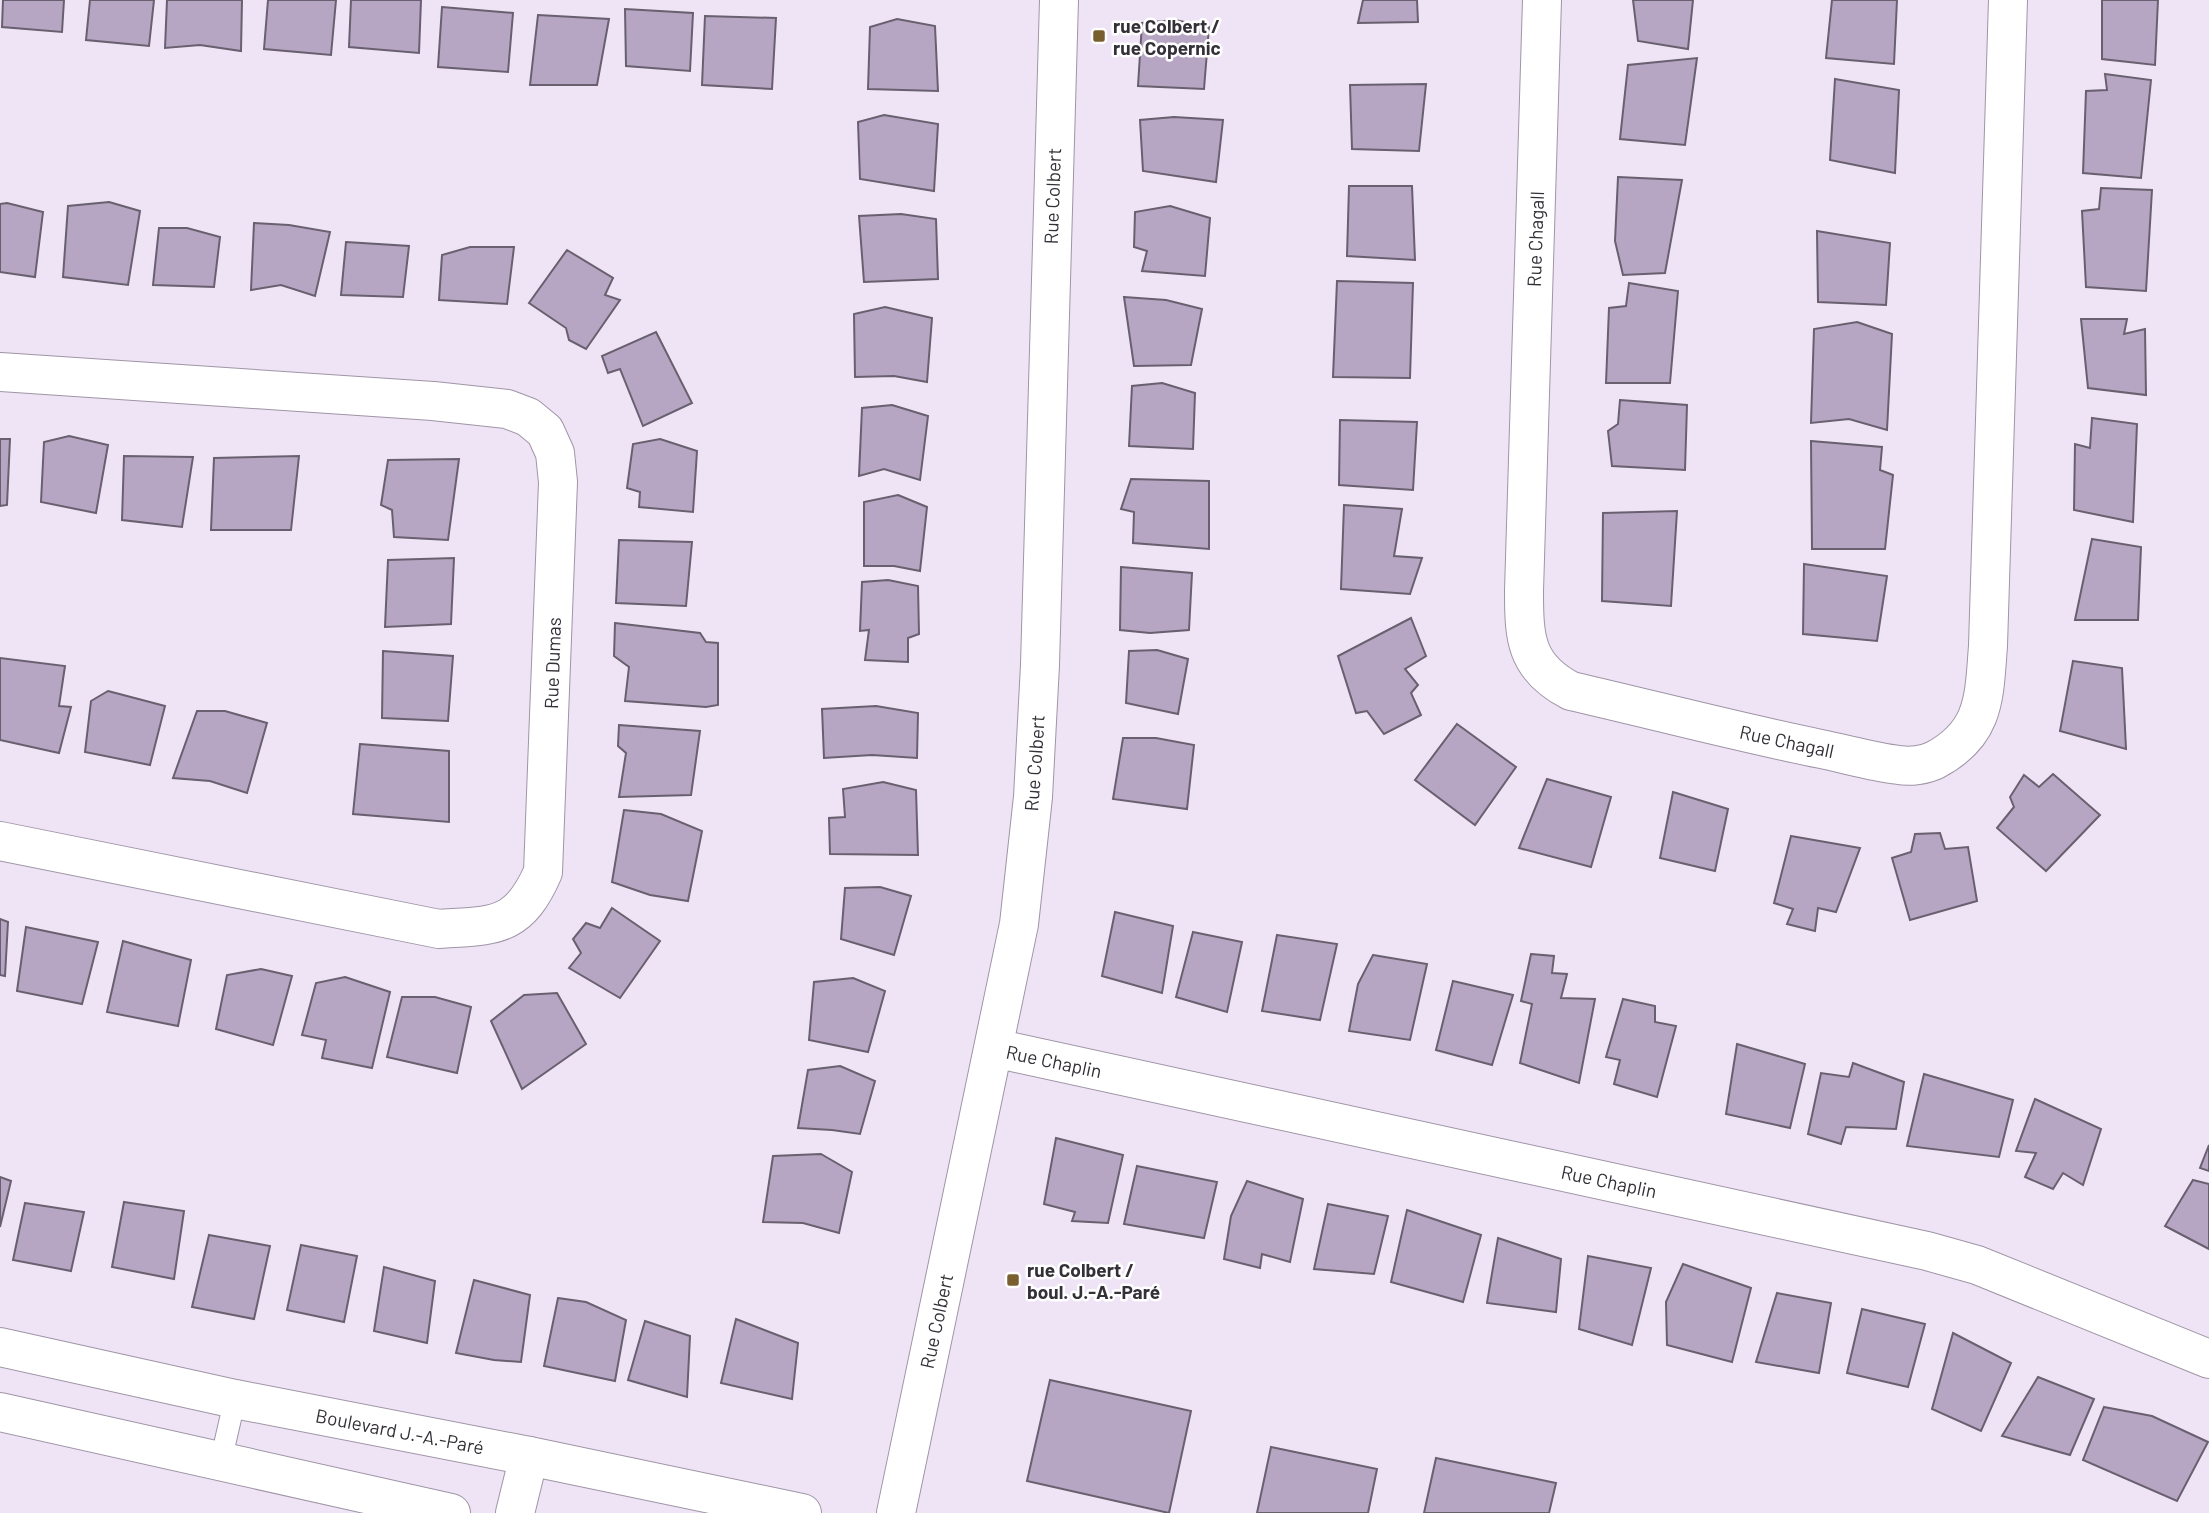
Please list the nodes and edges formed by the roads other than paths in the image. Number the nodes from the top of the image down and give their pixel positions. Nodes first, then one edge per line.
1 (1059, 0) edge
2 (1542, 0) edge
3 (2008, 0) edge
4 (0, 372) edge
5 (0, 841) edge
6 (994, 1048) junction
7 (0, 1346) edge
8 (2209, 1359) edge
9 (235, 1399) junction
10 (0, 1412) edge
11 (529, 1456) junction
12 (221, 1460) junction
13 (452, 1513) edge
14 (515, 1513) edge
15 (802, 1513) edge
16 (896, 1513) edge

1 - 6 street, Rue Colbert
2 - 3 street, Rue Chagall
4 - 5 street, Rue Dumas
6 - 8 street, Rue Chaplin
6 - 16 street, Rue Colbert
7 - 9 street, Boulevard J.-A.-Paré
9 - 11 street, Boulevard J.-A.-Paré
9 - 12 lane
10 - 12 street
11 - 14 street
11 - 15 street, Boulevard J.-A.-Paré
12 - 13 street

